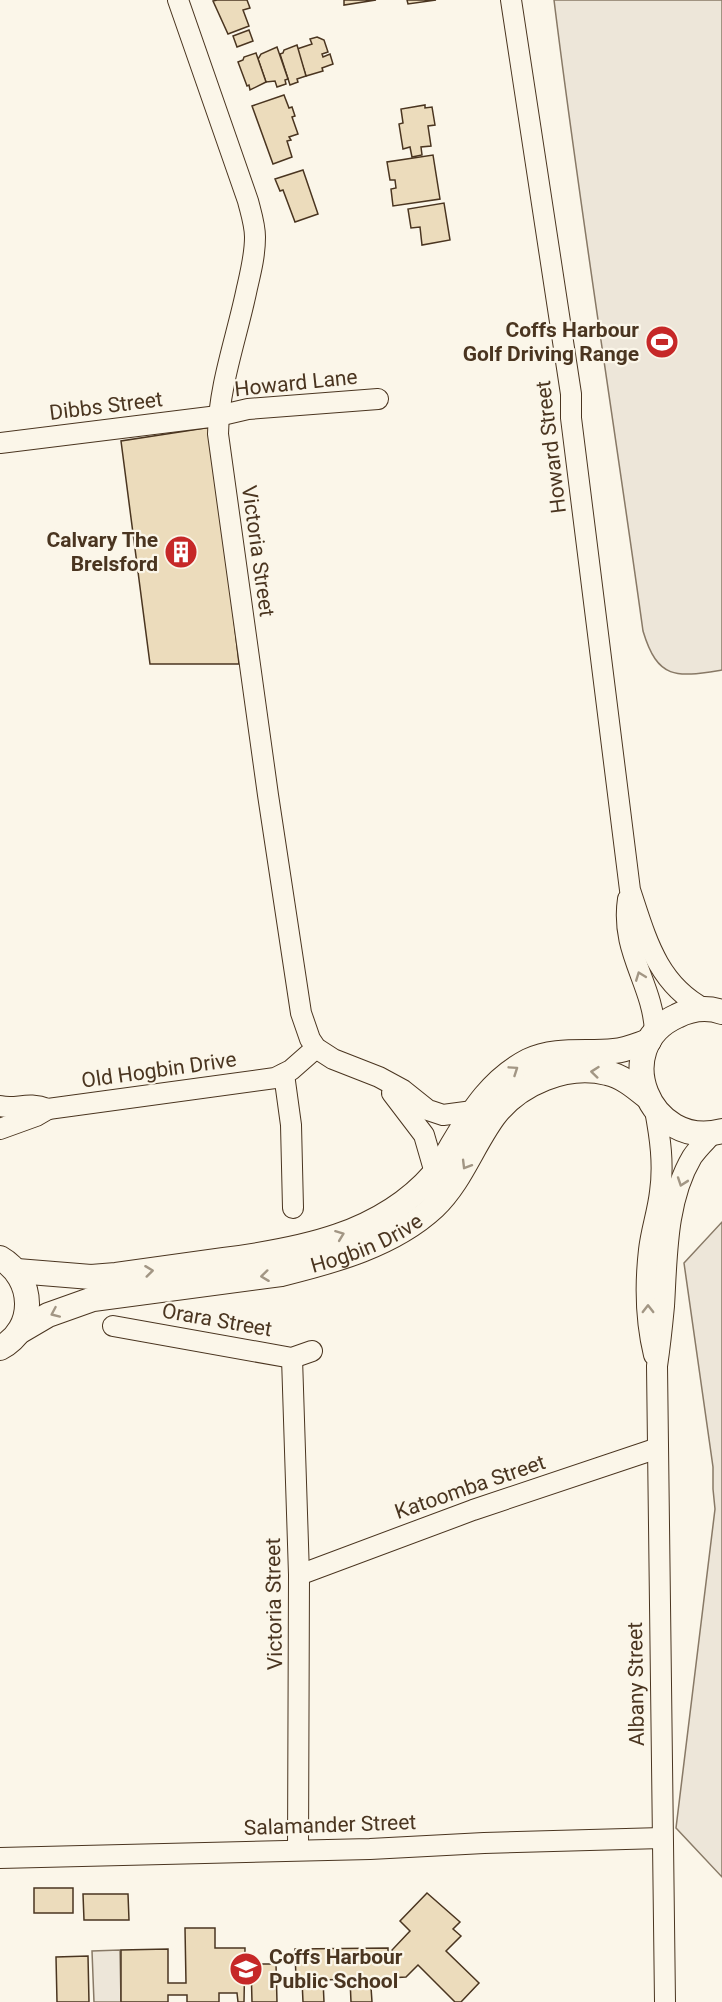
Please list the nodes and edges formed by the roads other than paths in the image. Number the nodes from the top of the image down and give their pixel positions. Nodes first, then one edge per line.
1 (178, 0) edge
2 (511, 0) edge
3 (378, 399) dead end
4 (218, 416) junction
5 (0, 443) edge
6 (630, 890) junction
7 (714, 1011) edge
8 (652, 1037) junction
9 (316, 1048) junction
10 (284, 1074) junction
11 (379, 1077) junction
12 (650, 1103) junction
13 (0, 1106) edge
14 (48, 1109) junction
15 (473, 1111) junction
16 (0, 1129) edge
17 (720, 1131) edge
18 (435, 1173) junction
19 (293, 1208) dead end
20 (8, 1265) edge
21 (113, 1326) dead end
22 (7, 1345) edge
23 (312, 1351) dead end
24 (292, 1358) junction
25 (657, 1366) junction
26 (658, 1448) junction
27 (299, 1575) junction
28 (662, 1838) junction
29 (298, 1851) junction
30 (0, 1858) edge
31 (665, 2002) edge

1 - 4 street, Victoria Street
2 - 6 street, Howard Street
3 - 4 street, Howard Lane
4 - 5 street, Dibbs Street
4 - 9 street, Victoria Street
6 - 7 street, Howard Street
8 -> 6 street, Howard Street
7 - 8 main road
8 - 12 main road
15 -> 8 main road, Hogbin Drive
9 - 10 street, Old Hogbin Drive
9 - 11 street
10 - 14 street, Old Hogbin Drive
10 - 19 street
11 - 15 street
11 - 18 street
12 - 17 main road, Hogbin Drive
12 -> 22 main road, Hogbin Drive
25 -> 12 street, Albany Street
13 - 14 street, Old Hogbin Drive
14 - 16 street
15 - 18 main road, Hogbin Drive
17 -> 25 street, Albany Street
20 -> 18 main road, Hogbin Drive
20 - 22 main road
21 - 24 street, Orara Street
23 - 24 street, Orara Street
24 - 27 street, Victoria Street
25 - 26 street, Albany Street
26 - 27 street, Katoomba Street
26 - 28 street, Albany Street
27 - 29 street, Victoria Street
28 - 29 street, Salamander Street
28 - 31 street, Albany Street
29 - 30 street, Salamander Street

